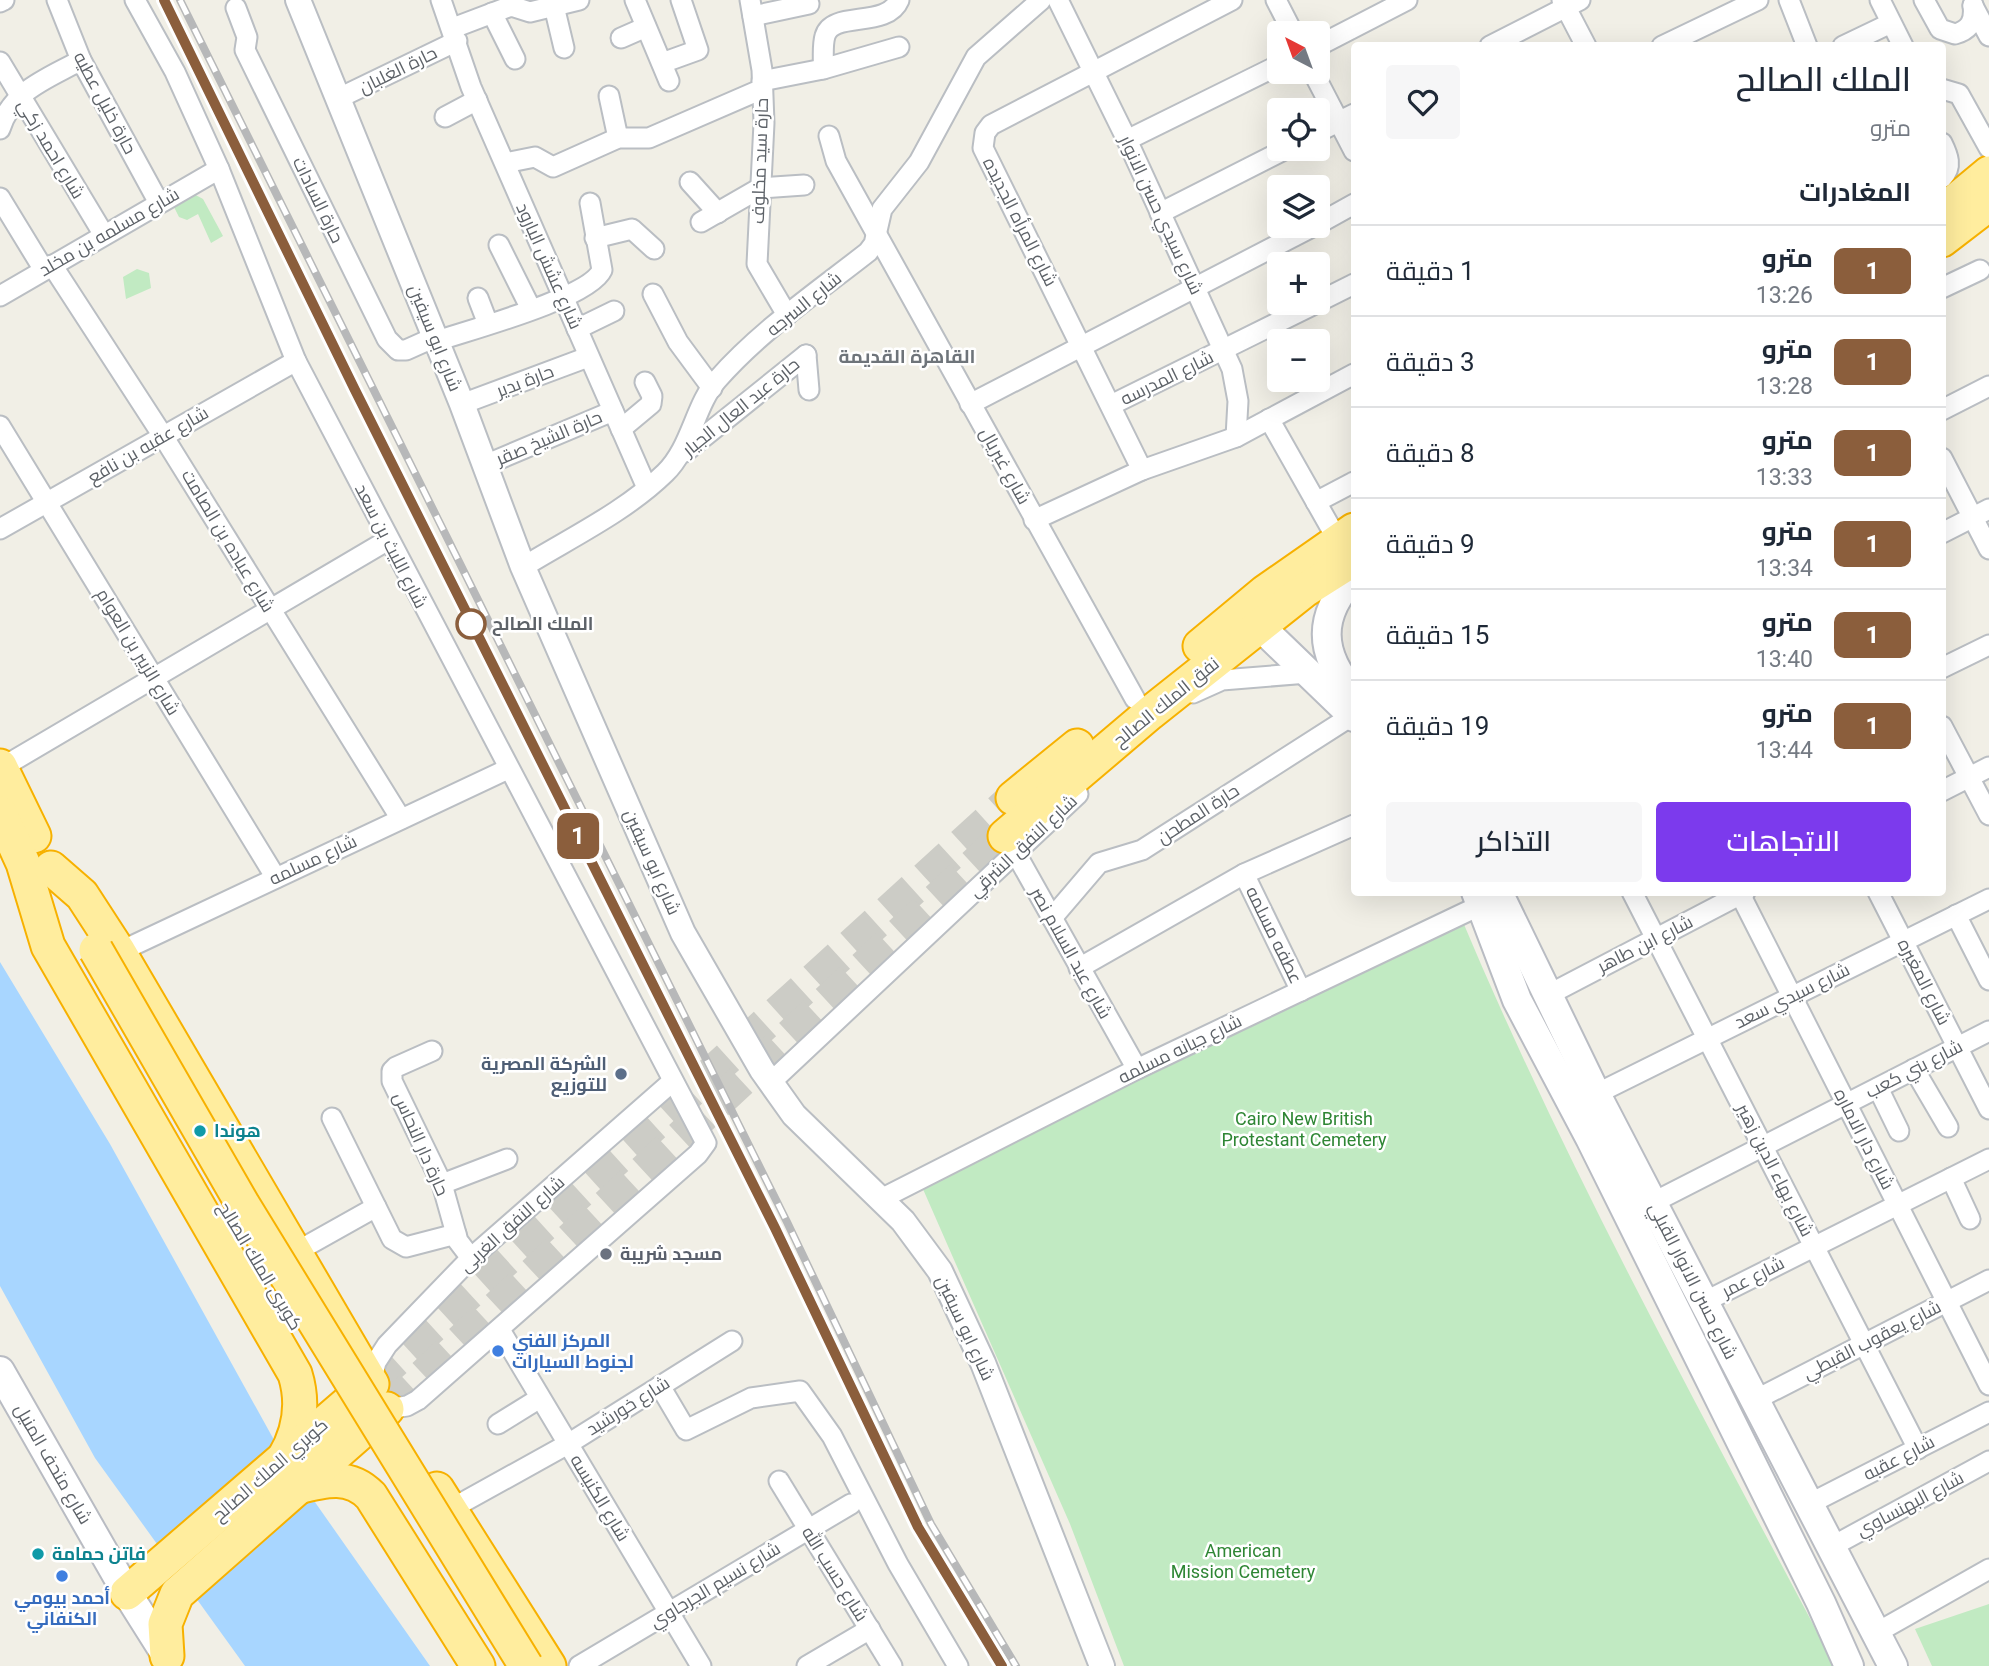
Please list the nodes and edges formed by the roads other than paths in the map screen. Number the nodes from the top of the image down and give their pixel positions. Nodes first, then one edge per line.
1 (57, 0) edge
2 (135, 0) edge
3 (298, 0) edge
4 (441, 0) edge
5 (579, 0) edge
6 (637, 0) edge
7 (649, 0) edge
8 (681, 0) edge
9 (899, 0) edge
10 (1055, 0) edge
11 (1232, 0) edge
12 (1276, 0) edge
13 (1407, 0) edge
14 (1758, 0) edge
15 (1789, 0) edge
16 (1880, 0) edge
17 (1924, 0) edge
18 (809, 2) edge
19 (1569, 2) edge
20 (1971, 3) edge
21 (554, 6) junction
22 (236, 8) dead end
23 (751, 8) edge
24 (492, 13) junction
25 (1287, 21) edge
26 (1891, 23) junction
27 (646, 27) junction
28 (455, 35) junction
29 (825, 36) junction
30 (1989, 36) edge
31 (621, 38) dead end
32 (1330, 40) edge
33 (1497, 42) edge
34 (1584, 42) edge
35 (1670, 42) edge
36 (1805, 42) edge
37 (1851, 42) edge
38 (1901, 42) edge
39 (899, 47) dead end
40 (564, 48) dead end
41 (80, 60) junction
42 (515, 60) dead end
43 (0, 62) edge
44 (823, 69) junction
45 (1267, 71) edge
46 (1093, 72) junction
47 (1322, 84) edge
48 (762, 85) junction
49 (1946, 90) edge
50 (19, 95) junction
51 (609, 96) dead end
52 (339, 98) junction
53 (477, 100) junction
54 (445, 117) dead end
55 (1347, 118) edge
56 (1330, 126) edge
57 (0, 129) edge
58 (829, 136) dead end
59 (1351, 137) edge
60 (618, 138) junction
61 (1127, 140) junction
62 (1989, 148) edge
63 (1946, 152) edge
64 (1267, 159) edge
65 (505, 163) junction
66 (219, 169) junction
67 (1946, 172) edge
68 (1989, 173) edge
69 (690, 181) dead end
70 (804, 185) dead end
71 (760, 188) junction
72 (0, 198) edge
73 (159, 203) junction
74 (590, 203) dead end
75 (1989, 204) edge
76 (1351, 206) edge
77 (1946, 209) edge
78 (1160, 214) junction
79 (1330, 217) edge
80 (876, 233) junction
81 (104, 235) junction
82 (1946, 237) edge
83 (595, 238) junction
84 (1291, 238) edge
85 (499, 245) dead end
86 (654, 249) dead end
87 (48, 268) junction
88 (1980, 270) dead end
89 (1351, 285) edge
90 (1946, 286) edge
91 (1195, 289) junction
92 (653, 295) dead end
93 (0, 296) edge
94 (1330, 296) edge
95 (478, 298) dead end
96 (564, 298) junction
97 (531, 309) junction
98 (614, 311) dead end
99 (787, 315) junction
100 (1292, 315) edge
101 (488, 324) junction
102 (577, 329) junction
103 (436, 339) junction
104 (1082, 347) junction
105 (1224, 350) junction
106 (589, 357) junction
107 (296, 361) junction
108 (1351, 376) edge
109 (645, 382) dead end
110 (712, 388) junction
111 (809, 390) dead end
112 (1987, 392) edge
113 (462, 404) junction
114 (970, 404) junction
115 (1111, 405) junction
116 (1946, 408) edge
117 (1269, 419) junction
118 (617, 420) junction
119 (0, 426) edge
120 (163, 436) junction
121 (1236, 437) junction
122 (676, 460) junction
123 (1946, 464) edge
124 (485, 465) junction
125 (1142, 470) junction
126 (1351, 484) edge
127 (647, 488) junction
128 (48, 501) junction
129 (1316, 502) junction
130 (1981, 513) edge
131 (1034, 520) junction
132 (0, 529) edge
133 (1946, 531) edge
134 (388, 540) junction
135 (1989, 549) edge
136 (1345, 561) edge
137 (523, 567) junction
138 (270, 610) junction
139 (1251, 619) junction
140 (1989, 645) edge
141 (1946, 666) edge
142 (1308, 673) junction
143 (154, 678) junction
144 (1351, 703) edge
145 (1351, 707) edge
146 (1147, 711) junction
147 (1351, 711) edge
148 (1946, 734) edge
149 (1, 767) edge
150 (1989, 767) edge
151 (508, 769) junction
152 (1969, 778) junction
153 (1946, 789) edge
154 (1013, 798) tunnel mouth
155 (0, 814) edge
156 (1989, 816) edge
157 (401, 819) junction
158 (1351, 826) edge
159 (1010, 844) junction
160 (37, 865) junction
161 (1244, 874) junction
162 (276, 878) junction
163 (1489, 896) edge
164 (1491, 896) edge
165 (1492, 896) edge
166 (1634, 896) edge
167 (1736, 896) edge
168 (1743, 896) edge
169 (1880, 896) edge
170 (1989, 899) edge
171 (1956, 915) junction
172 (1052, 918) junction
173 (1656, 938) junction
174 (1903, 942) junction
175 (119, 952) junction
176 (1079, 968) junction
177 (1989, 980) edge
178 (1301, 991) junction
179 (1546, 996) junction
180 (1792, 996) junction
181 (1989, 1031) edge
182 (1707, 1038) junction
183 (1957, 1047) junction
184 (432, 1051) dead end
185 (1136, 1069) junction
186 (1914, 1069) junction
187 (673, 1081) junction
188 (770, 1083) junction
189 (1878, 1088) junction
190 (1596, 1094) junction
191 (1847, 1104) junction
192 (1989, 1109) edge
193 (332, 1118) dead end
194 (1948, 1127) dead end
195 (1899, 1131) dead end
196 (1763, 1146) junction
197 (1989, 1158) edge
198 (507, 1159) dead end
199 (1951, 1178) junction
200 (442, 1184) junction
201 (881, 1199) junction
202 (1652, 1203) junction
203 (1898, 1204) junction
204 (376, 1207) junction
205 (1970, 1219) dead end
206 (456, 1234) junction
207 (1814, 1246) junction
208 (294, 1253) junction
209 (471, 1258) junction
210 (1989, 1280) edge
211 (311, 1282) junction
212 (1704, 1302) junction
213 (1947, 1302) junction
214 (261, 1316) junction
215 (500, 1330) junction
216 (732, 1342) dead end
217 (1864, 1344) junction
218 (0, 1371) edge
219 (1989, 1385) edge
220 (660, 1386) junction
221 (379, 1396) junction
222 (540, 1398) junction
223 (1755, 1400) junction
224 (1989, 1412) edge
225 (498, 1424) dead end
226 (304, 1425) junction
227 (568, 1444) junction
228 (1918, 1448) junction
229 (1989, 1461) edge
230 (303, 1475) junction
231 (779, 1481) dead end
232 (851, 1504) dead end
233 (1809, 1504) junction
234 (449, 1510) junction
235 (808, 1531) junction
236 (399, 1540) junction
237 (1831, 1547) junction
238 (1989, 1569) edge
239 (161, 1581) junction
240 (669, 1613) junction
241 (870, 1629) junction
242 (1876, 1633) junction
243 (170, 1661) edge
244 (478, 1666) edge
245 (502, 1666) edge
246 (526, 1666) edge
247 (548, 1666) edge
248 (579, 1666) edge
249 (701, 1666) edge
250 (807, 1666) edge
251 (891, 1666) edge
252 (958, 1666) edge
253 (1101, 1666) edge
254 (1849, 1666) edge
255 (1893, 1666) edge

1 - 41 street, حارة خليل عطيه
2 - 66 street, شارع الليث بن سعد
3 - 52 street, شارع ابو سيفين
4 - 28 street, شارع عشش البارود
5 - 21 street, حارة الغلبان
6 - 7 street
6 - 27 street
8 - 27 street
9 - 29 street
10 - 46 street, شارع سيدي حسن الانوار
10 - 80 street, شارع السرجه
11 - 46 street, شارع المرأه الجديده
12 - 25 street
13 - 32 street
14 - 35 street
15 - 36 street
16 - 26 street
17 - 20 street
18 - 23 street
18 - 29 street
19 - 33 street
19 - 34 street
20 - 30 street
21 - 24 street, حارة الغلبان
21 - 40 street
22 - 103 street, حارة السادات
23 - 48 street, حارة سيد مخلوف
24 - 28 street, حارة الغلبان
24 - 42 street
26 - 37 street
26 - 38 street
27 - 31 street
28 - 52 street, حارة الغلبان
28 - 53 street, شارع عشش البارود
29 - 44 street
39 - 44 street
41 - 50 street
41 - 73 street, حارة خليل عطيه
43 - 50 street, شارع احمد زكي
44 - 48 street
45 - 61 street
46 - 61 street, شارع سيدي حسن الانوار
46 - 104 street, شارع المرأه الجديده
47 - 55 street
48 - 60 street
48 - 71 street, حارة سيد مخلوف
49 - 62 street
50 - 57 street
50 - 81 street, شارع احمد زكي
51 - 60 street
52 - 103 street, شارع ابو سيفين
53 - 54 street
53 - 65 street, شارع عشش البارود
55 - 56 street
55 - 59 street
58 - 80 street, شارع غبريال
60 - 65 street
61 - 78 street, شارع سيدي حسن الانوار
63 - 67 street
64 - 78 street
65 - 96 street, شارع عشش البارود
66 - 73 street, شارع مسلمه بن مخلد
66 - 107 street, شارع الليث بن سعد
68 - 77 highway
69 - 71 street
70 - 71 street
71 - 99 street, حارة سيد مخلوف
72 - 87 street, شارع عباده بن الصامت
73 - 81 street, شارع مسلمه بن مخلد
74 - 83 street
75 - 82 highway
76 - 79 street
78 - 91 street, شارع سيدي حسن الانوار
80 - 99 street, شارع السرجه
80 - 114 street, شارع غبريال
81 - 87 street, شارع مسلمه بن مخلد
83 - 86 street
83 - 96 street
84 - 91 street
85 - 97 street
87 - 93 street, شارع مسلمه بن مخلد
87 - 120 street, شارع عباده بن الصامت
88 - 90 street
89 - 94 street, شارع المدرسه
91 - 104 street
91 - 105 street, شارع سيدي حسن الانوار
92 - 110 street
95 - 101 street
96 - 97 street
96 - 102 street, شارع عشش البارود
97 - 101 street
98 - 102 street
99 - 110 street, شارع السرجه
100 - 105 street, شارع المدرسه
101 - 103 street
102 - 106 street, شارع عشش البارود
103 - 113 street, شارع ابو سيفين
104 - 114 street
104 - 115 street, شارع المرأه الجديده
105 - 115 street, شارع المدرسه
105 - 121 street, شارع سيدي حسن الانوار
106 - 113 street, حارة بدير
106 - 118 street, شارع عشش البارود
107 - 120 street, شارع عقبه بن نافع
107 - 134 street, شارع الليث بن سعد
108 - 117 street
109 - 118 street, حارة الشيخ صقر
110 - 122 street, شارع السرجه
111 - 122 street, حارة عبد العال الجيار
112 - 116 street
113 - 124 street, شارع ابو سيفين
114 - 131 street, شارع غبريال
115 - 125 street, شارع المرأه الجديده
117 - 121 street
117 - 129 street
118 - 124 street, حارة الشيخ صقر
118 - 127 street, شارع عشش البارود
119 - 128 street, شارع الزبير بن العوام
120 - 128 street, شارع عقبه بن نافع
120 - 138 street, شارع عباده بن الصامت
121 - 125 street
122 - 127 street, شارع السرجه
123 - 130 street
124 - 137 street, شارع ابو سيفين
125 - 131 street
126 - 129 street
127 - 137 street, شارع السرجه
128 - 132 street, شارع عقبه بن نافع
128 - 143 street, شارع الزبير بن العوام
129 - 136 street
130 - 133 street
130 - 135 street
131 - 146 street, شارع غبريال
134 - 138 street
134 - 151 street, شارع الليث بن سعد
136 - 139 highway, نفق الملك الصالح
136 - 144 main road
137 - 188 street, شارع ابو سيفين
138 - 143 street
138 - 157 street, شارع عباده بن الصامت
139 - 142 main road
139 - 146 highway, نفق الملك الصالح
140 - 141 street
142 - 145 main road
142 - 146 street
143 - 149 street
143 - 162 street, شارع الزبير بن العوام
146 - 154 highway, نفق الملك الصالح
146 - 159 highway, نفق الملك الصالح
147 - 172 street, حارة المطحن
148 - 152 street
149 - 160 highway
150 - 152 street
151 - 157 street, شارع مسلمه
151 - 187 street, شارع الليث بن سعد
152 - 153 street
152 - 156 street
155 - 160 highway
157 - 162 street, شارع مسلمه
158 - 161 street, عطفه مسلمه
159 - 172 street, شارع عبد السلام نصر
159 - 188 street, شارع النفق الشرقي
160 - 175 highway
160 - 214 highway
160 - 245 highway, كوبرى الملك الصالح
160 - 246 highway, كوبرى الملك الصالح, bridge
161 - 176 street
161 - 178 street, عطفه مسلمه
162 - 175 street, شارع مسلمه
163 - 178 street, شارع جبانه مسلمه
164 - 254 main road, شارع حسن الانوار القبلي
165 - 179 main road, شارع حسن الانوار القبلي
166 - 173 street, شارع بهاء الدين زهير
167 - 173 street, شارع ابن طاهر
168 - 180 street, شارع دار الاماره
169 - 174 street, شارع المغيره
170 - 171 street, شارع سيدي سعد
171 - 174 street, شارع سيدي سعد
171 - 177 street
172 - 176 street, شارع عبد السلام نصر
173 - 179 street, شارع ابن طاهر
173 - 182 street, شارع بهاء الدين زهير
174 - 180 street, شارع سيدي سعد
174 - 183 street, شارع المغيره
175 - 208 highway
176 - 185 street, شارع عبد السلام نصر
178 - 185 street, شارع جبانه مسلمه
179 - 190 main road, شارع حسن الانوار القبلي
180 - 182 street, شارع سيدي سعد
180 - 191 street, شارع دار الاماره
181 - 183 street, شارع بني كعب
182 - 190 street, شارع سيدي سعد
182 - 196 street, شارع بهاء الدين زهير
183 - 186 street, شارع بني كعب
183 - 192 street, شارع المغيره
184 - 200 street, حارة دار النحاس
185 - 201 street, شارع جبانه مسلمه
186 - 189 street, شارع بني كعب
186 - 194 street
187 - 209 street, شارع النفق الغربى
187 - 215 street, شارع الليث بن سعد
188 - 201 street, شارع ابو سيفين
189 - 191 street, شارع بني كعب
189 - 195 street
190 - 202 main road, شارع حسن الانوار القبلي
191 - 196 street, شارع بني كعب
191 - 203 street, شارع دار الاماره
193 - 204 street
196 - 202 street, شارع بني كعب
196 - 207 street, شارع بهاء الدين زهير
197 - 199 street, شارع عمر
198 - 200 street
199 - 203 street, شارع عمر
199 - 205 street
200 - 206 street, حارة دار النحاس
201 - 253 street, شارع ابو سيفين
202 - 212 main road, شارع حسن الانوار القبلي
203 - 207 street, شارع عمر
203 - 213 street, شارع دار الاماره
204 - 206 street
204 - 208 street
206 - 209 street, حارة دار النحاس
207 - 212 street, شارع عمر
207 - 217 street, شارع بهاء الدين زهير
208 - 211 highway
209 - 221 street, شارع النفق الغربى
210 - 213 street, شارع يعقوب القبطي
211 - 214 highway
211 - 221 highway
212 - 223 main road, شارع حسن الانوار القبلي
213 - 217 street, شارع يعقوب القبطي
213 - 219 street, شارع دار الاماره
214 - 226 highway
215 - 221 street
215 - 222 street, شارع الكنيسه
216 - 220 street, شارع خورشيد
217 - 223 street, شارع يعقوب القبطي
217 - 228 street, شارع بهاء الدين زهير
218 - 239 main road, شارع متحف المنيل
220 - 227 street, شارع خورشيد
220 - 252 street
221 - 226 highway, كوبري الملك الصالح
221 - 230 highway, كوبري الملك الصالح
221 - 234 highway
222 - 225 street
222 - 227 street, شارع الكنيسه
223 - 233 main road, شارع حسن الانوار القبلي
224 - 228 street, شارع عقبه
226 - 230 highway, كوبري الملك الصالح
227 - 234 street, شارع خورشيد
227 - 240 street, شارع الكنيسه
228 - 233 street, شارع عقبه
229 - 237 street, شارع البهنساوي
230 - 236 highway
230 - 239 highway, كوبري الملك الصالح
231 - 235 street, شارع حسب الله
232 - 235 street, شارع نسيم الجرجاوي
233 - 237 main road, شارع حسن الانوار القبلي
234 - 236 highway
234 - 247 highway
235 - 240 street, شارع نسيم الجرجاوي
235 - 241 street, شارع حسب الله
236 - 244 highway
237 - 242 main road, شارع حسن الانوار القبلي
238 - 242 street
239 - 243 main road, شارع متحف المنيل
239 - 243 highway
240 - 248 street, شارع نسيم الجرجاوي
240 - 249 street, شارع الكنيسه
241 - 250 street
241 - 251 street, شارع حسب الله
242 - 255 main road, شارع حسن الانوار القبلي

